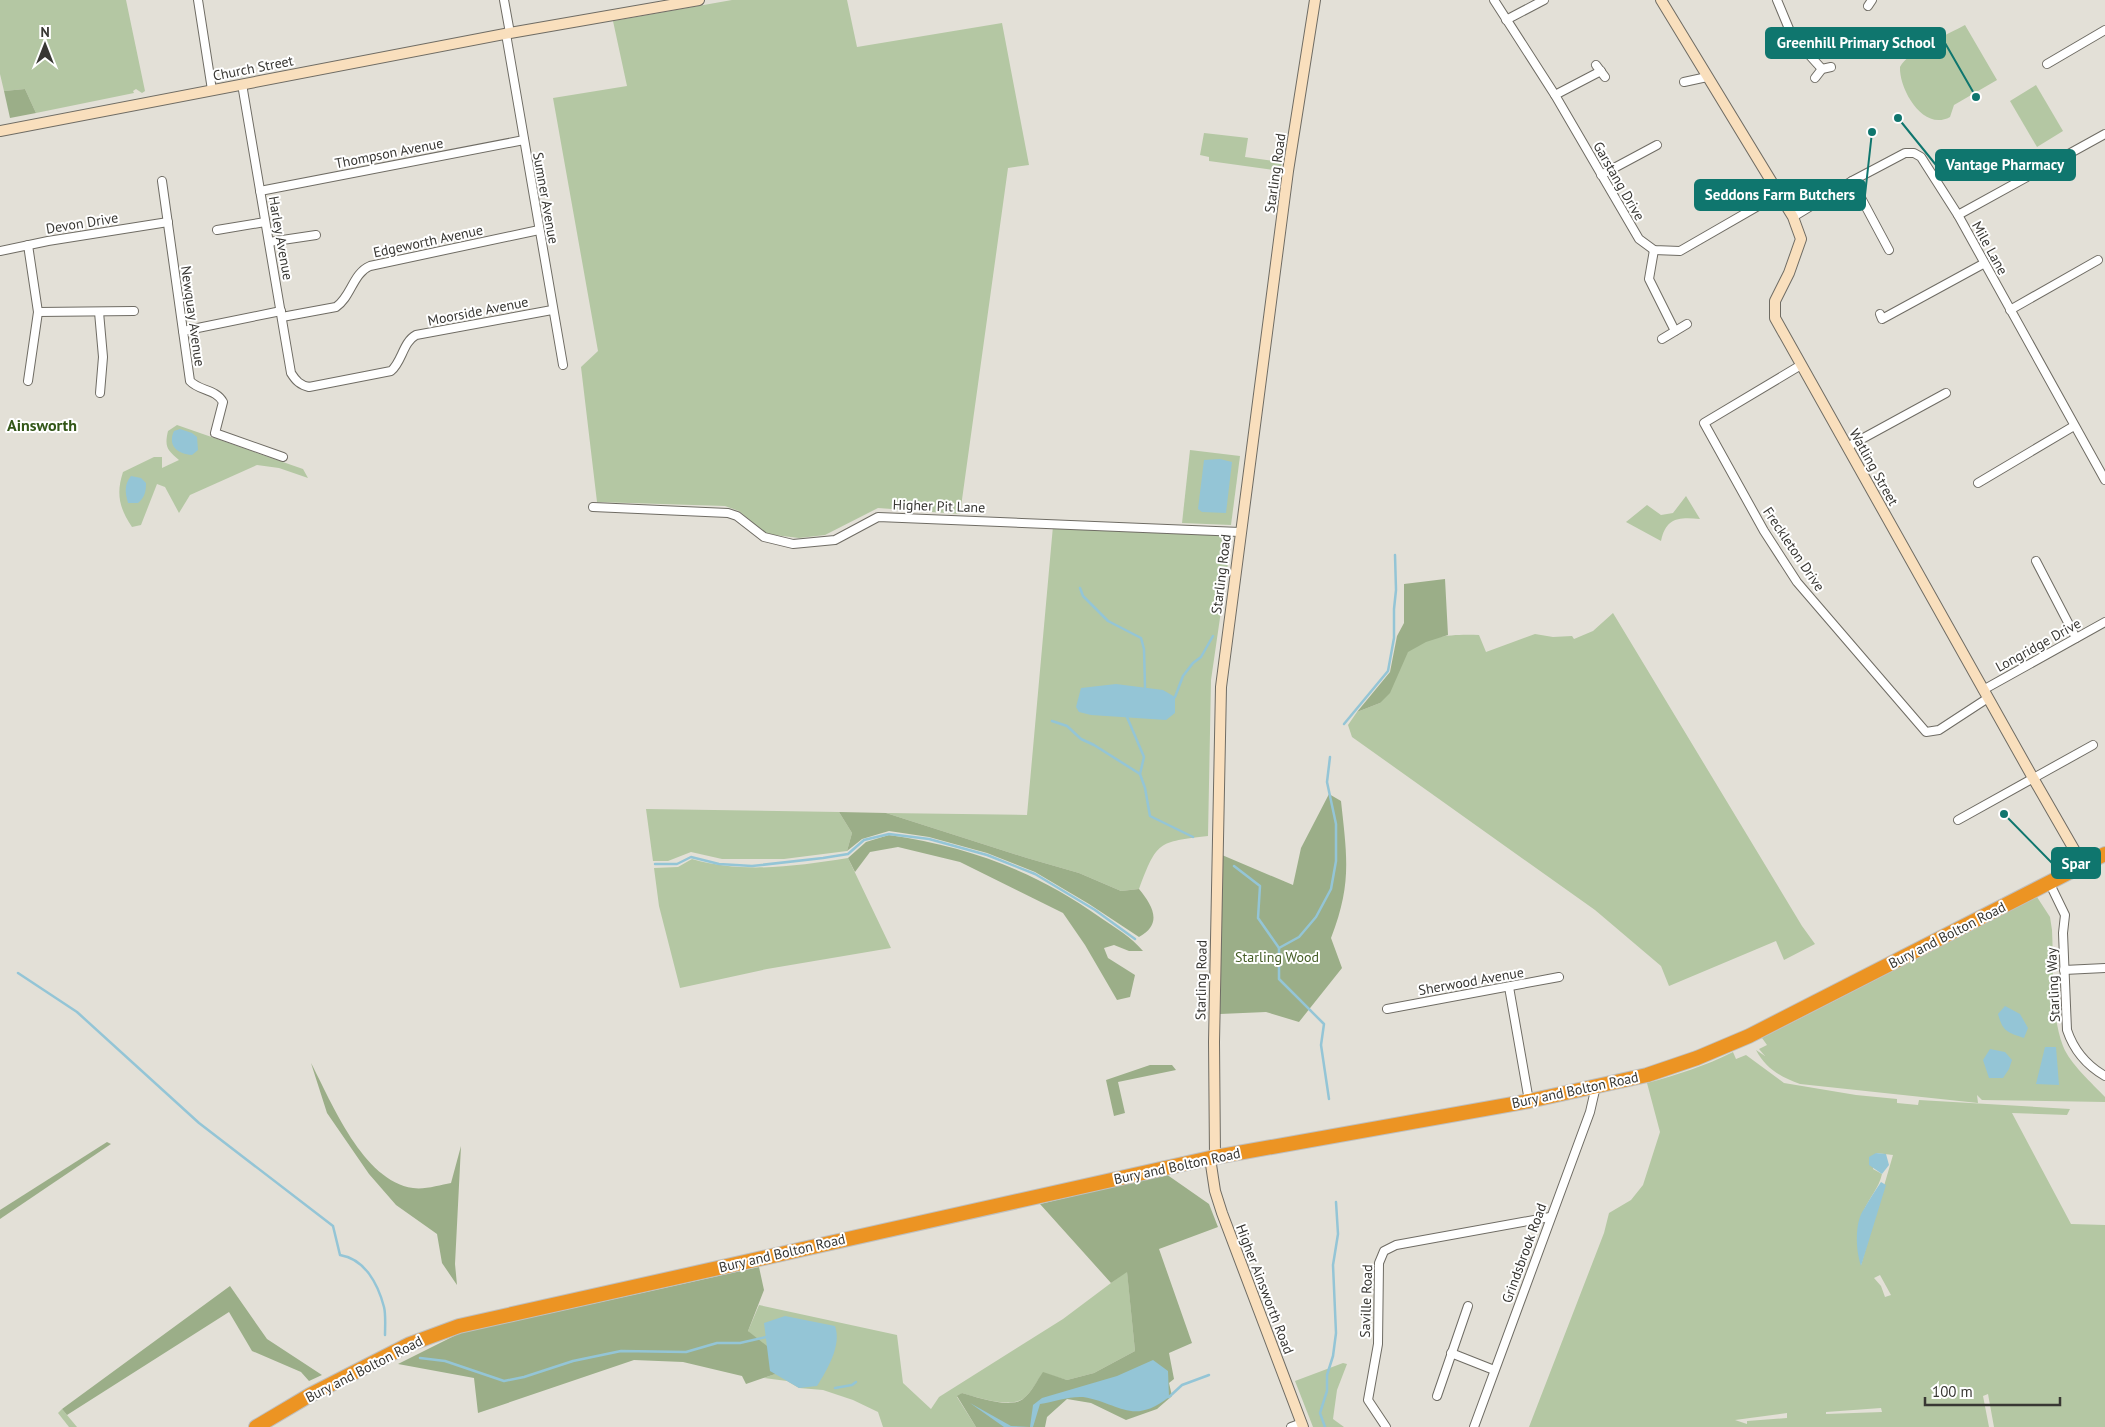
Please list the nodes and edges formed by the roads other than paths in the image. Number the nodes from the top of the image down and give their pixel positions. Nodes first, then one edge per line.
1 (198, 0) edge
2 (504, 0) edge
3 (699, 0) edge
4 (1315, 0) edge
5 (1494, 0) edge
6 (1544, 0) edge
7 (1661, 0) edge
8 (1777, 0) edge
9 (1506, 20) junction
10 (2105, 30) edge
11 (508, 34) junction
12 (2047, 64) dead end
13 (1831, 67) dead end
14 (1822, 68) junction
15 (1601, 71) dead end
16 (1707, 77) junction
17 (1815, 78) dead end
18 (1684, 82) dead end
19 (242, 84) junction
20 (212, 90) junction
21 (1555, 95) junction
22 (0, 131) edge
23 (2105, 134) edge
24 (524, 140) junction
25 (1657, 145) dead end
26 (1601, 175) junction
27 (162, 181) dead end
28 (1852, 181) junction
29 (260, 190) junction
30 (1779, 194) junction
31 (1958, 215) junction
32 (1794, 217) junction
33 (168, 222) junction
34 (265, 222) junction
35 (217, 230) dead end
36 (539, 230) junction
37 (316, 235) dead end
38 (269, 242) junction
39 (28, 245) junction
40 (1654, 250) junction
41 (1889, 250) dead end
42 (0, 251) edge
43 (2098, 260) dead end
44 (1983, 264) junction
45 (552, 310) junction
46 (2010, 310) junction
47 (134, 311) dead end
48 (38, 312) junction
49 (99, 312) junction
50 (281, 314) junction
51 (1880, 314) dead end
52 (1687, 324) dead end
53 (183, 331) junction
54 (1675, 331) junction
55 (1662, 339) dead end
56 (563, 365) dead end
57 (1801, 365) junction
58 (28, 381) dead end
59 (309, 387) joint
60 (100, 393) dead end
61 (1946, 393) dead end
62 (2074, 426) junction
63 (1847, 447) junction
64 (283, 457) dead end
65 (2105, 480) edge
66 (1978, 483) dead end
67 (593, 507) dead end
68 (1240, 532) junction
69 (2036, 561) dead end
70 (2105, 622) edge
71 (2076, 638) junction
72 (1985, 694) junction
73 (2092, 745) dead end
74 (2033, 778) junction
75 (1958, 820) dead end
76 (2105, 854) edge
77 (2083, 865) junction
78 (2049, 882) junction
79 (2105, 968) edge
80 (2064, 970) junction
81 (1559, 977) dead end
82 (1509, 987) junction
83 (1387, 1009) dead end
84 (2105, 1076) edge
85 (1596, 1086) junction
86 (1528, 1101) junction
87 (1212, 1157) junction
88 (1550, 1217) junction
89 (1468, 1306) dead end
90 (1451, 1353) junction
91 (1494, 1370) junction
92 (1437, 1396) dead end
93 (1303, 1425) edge
94 (256, 1427) edge
95 (1291, 1427) edge
96 (1386, 1427) edge
97 (1474, 1427) edge

1 - 20 street
2 - 11 street, Sumner Avenue
3 - 11 main road, Church Street
4 - 68 main road, Starling Road
5 - 9 street, Garstang Drive
6 - 9 street
7 - 16 main road, Watling Street
8 - 14 street
9 - 21 street, Garstang Drive
10 - 12 street
11 - 19 main road, Church Street
11 - 24 street, Sumner Avenue
13 - 14 street
14 - 17 street
15 - 21 street
16 - 18 street
16 - 30 main road, Watling Street
19 - 20 main road, Church Street
19 - 29 street, Harley Avenue
20 - 22 main road, Church Street
21 - 26 street, Garstang Drive
23 - 31 street
24 - 29 street, Thompson Avenue
24 - 36 street, Sumner Avenue
25 - 26 street
26 - 40 street, Garstang Drive
27 - 33 street, Newquay Avenue
28 - 31 street, Mile Lane
28 - 32 street, Mile Lane
28 - 41 street
29 - 34 street, Harley Avenue
30 - 32 main road, Watling Street
30 - 40 street
31 - 44 street, Mile Lane
32 - 57 main road, Watling Street
33 - 39 street, Devon Drive
33 - 53 street, Newquay Avenue
34 - 35 street
34 - 38 street, Harley Avenue
36 - 45 street, Sumner Avenue
36 - 50 street, Edgeworth Avenue
37 - 38 street
38 - 50 street, Harley Avenue
39 - 42 street, Devon Drive
39 - 48 street
40 - 54 street
43 - 46 street
44 - 46 street, Mile Lane
44 - 51 street
45 - 56 street, Sumner Avenue
45 - 59 street, Moorside Avenue
46 - 62 street, Mile Lane
47 - 49 street
48 - 49 street
48 - 58 street
49 - 60 street
50 - 53 street, Edgeworth Avenue
50 - 59 street, Harley Avenue
52 - 54 street
53 - 64 street, Newquay Avenue
54 - 55 street
57 - 63 main road, Watling Street
57 - 72 street, Freckleton Drive
61 - 63 street
62 - 65 street, Mile Lane
62 - 66 street
63 - 72 main road, Watling Street
67 - 68 street, Higher Pit Lane
68 - 87 main road, Starling Road
69 - 71 street
70 - 71 street, Longridge Drive
71 - 72 street, Longridge Drive
72 - 74 main road, Watling Street
73 - 74 street
74 - 75 street
74 - 77 main road, Watling Street
76 - 77 highway, Bury and Bolton Road
77 - 78 highway, Bury and Bolton Road
78 - 80 street, Starling Way
78 - 85 highway, Bury and Bolton Road
79 - 80 street
80 - 84 street, Starling Way
81 - 82 street, Sherwood Avenue
82 - 83 street, Sherwood Avenue
82 - 86 street
85 - 86 highway, Bury and Bolton Road
85 - 88 street, Grindsbrook Road
86 - 87 highway, Bury and Bolton Road
87 - 93 main road, Higher Ainsworth Road
87 - 94 highway, Bury and Bolton Road
88 - 91 street, Grindsbrook Road
88 - 96 street, Saville Road
89 - 90 street
90 - 91 street
90 - 92 street
91 - 97 street, Grindsbrook Road
93 - 95 street

